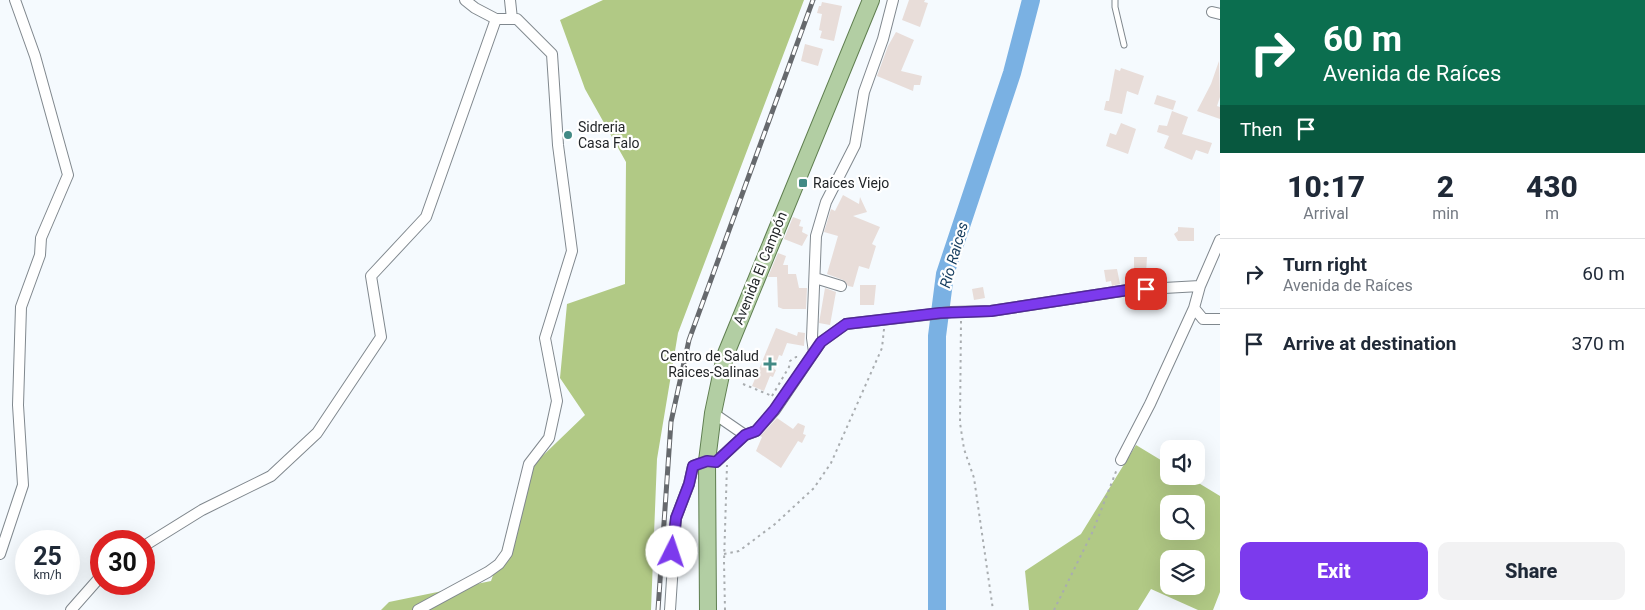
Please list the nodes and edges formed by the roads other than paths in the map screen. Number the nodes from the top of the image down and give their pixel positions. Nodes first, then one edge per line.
1 (15, 0) edge
2 (465, 0) edge
3 (510, 0) edge
4 (871, 0) edge
5 (893, 0) edge
6 (1115, 0) edge
7 (496, 19) junction
8 (512, 19) junction
9 (1124, 46) dead end
10 (1219, 244) edge
11 (815, 278) junction
12 (840, 286) dead end
13 (1200, 286) junction
14 (1194, 308) junction
15 (1220, 319) edge
16 (814, 352) junction
17 (713, 413) junction
18 (745, 435) junction
19 (1121, 460) road end
20 (707, 461) junction
21 (155, 539) edge
22 (0, 554) edge
23 (90, 588) edge
24 (71, 610) edge
25 (418, 610) edge
26 (670, 610) edge
27 (708, 610) edge

1 - 22 street
2 - 7 street
3 - 8 street
4 - 17 main road, Avenida El Campón
5 - 11 street
6 - 9 lane
7 - 8 street
7 - 21 street
8 - 25 street
10 - 13 street
11 - 12 street
11 - 16 street
13 - 14 street
13 - 16 street
14 - 15 street
14 - 19 street
16 - 18 street
17 - 18 street
17 - 20 main road, Avenida El Campón
18 - 20 street
20 - 26 street
20 - 27 main road, Avenida El Campón
23 - 24 street

